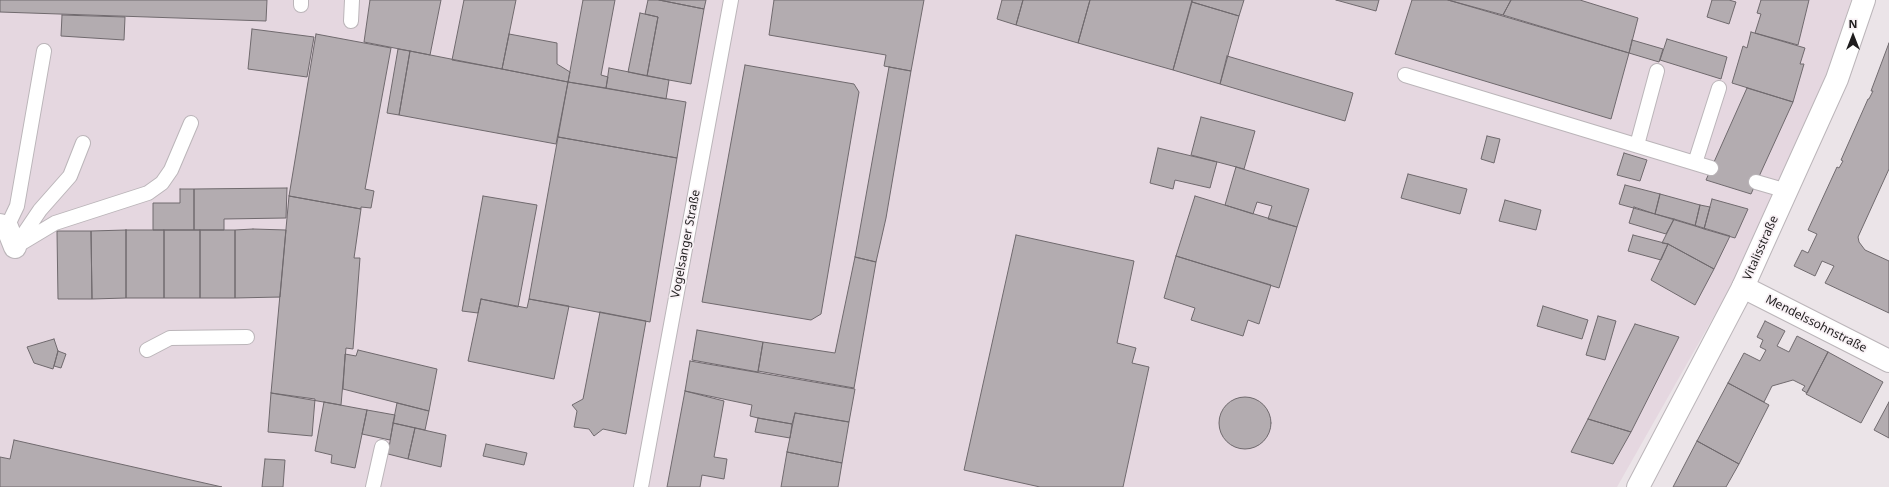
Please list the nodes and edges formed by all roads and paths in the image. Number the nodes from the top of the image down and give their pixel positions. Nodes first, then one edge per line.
1 (352, 0) edge
2 (731, 0) edge
3 (1864, 0) edge
4 (352, 21) dead end
5 (44, 51) dead end
6 (1657, 71) dead end
7 (1405, 75) dead end
8 (1719, 88) dead end
9 (191, 123) dead end
10 (84, 143) dead end
11 (1637, 146) junction
12 (1695, 163) junction
13 (1711, 168) dead end
14 (1756, 182) dead end
15 (1787, 191) junction
16 (4, 226) edge
17 (15, 247) junction
18 (1743, 287) junction
19 (247, 337) dead end
20 (147, 350) dead end
21 (1889, 361) edge
22 (382, 447) dead end
23 (373, 487) edge
24 (641, 487) edge
25 (1638, 487) edge

1 - 4 lane
2 - 24 lane, Vogelsanger Straße
3 - 15 street, Vitalisstraße
5 - 16 lane
6 - 11 lane
7 - 11 lane
8 - 12 lane
9 - 17 lane
10 - 17 lane
11 - 12 lane
12 - 13 lane
14 - 15 lane
15 - 18 street, Vitalisstraße
16 - 17 street
18 - 21 street, Mendelssohnstraße
18 - 25 street, Vitalisstraße
19 - 20 lane
22 - 23 lane

